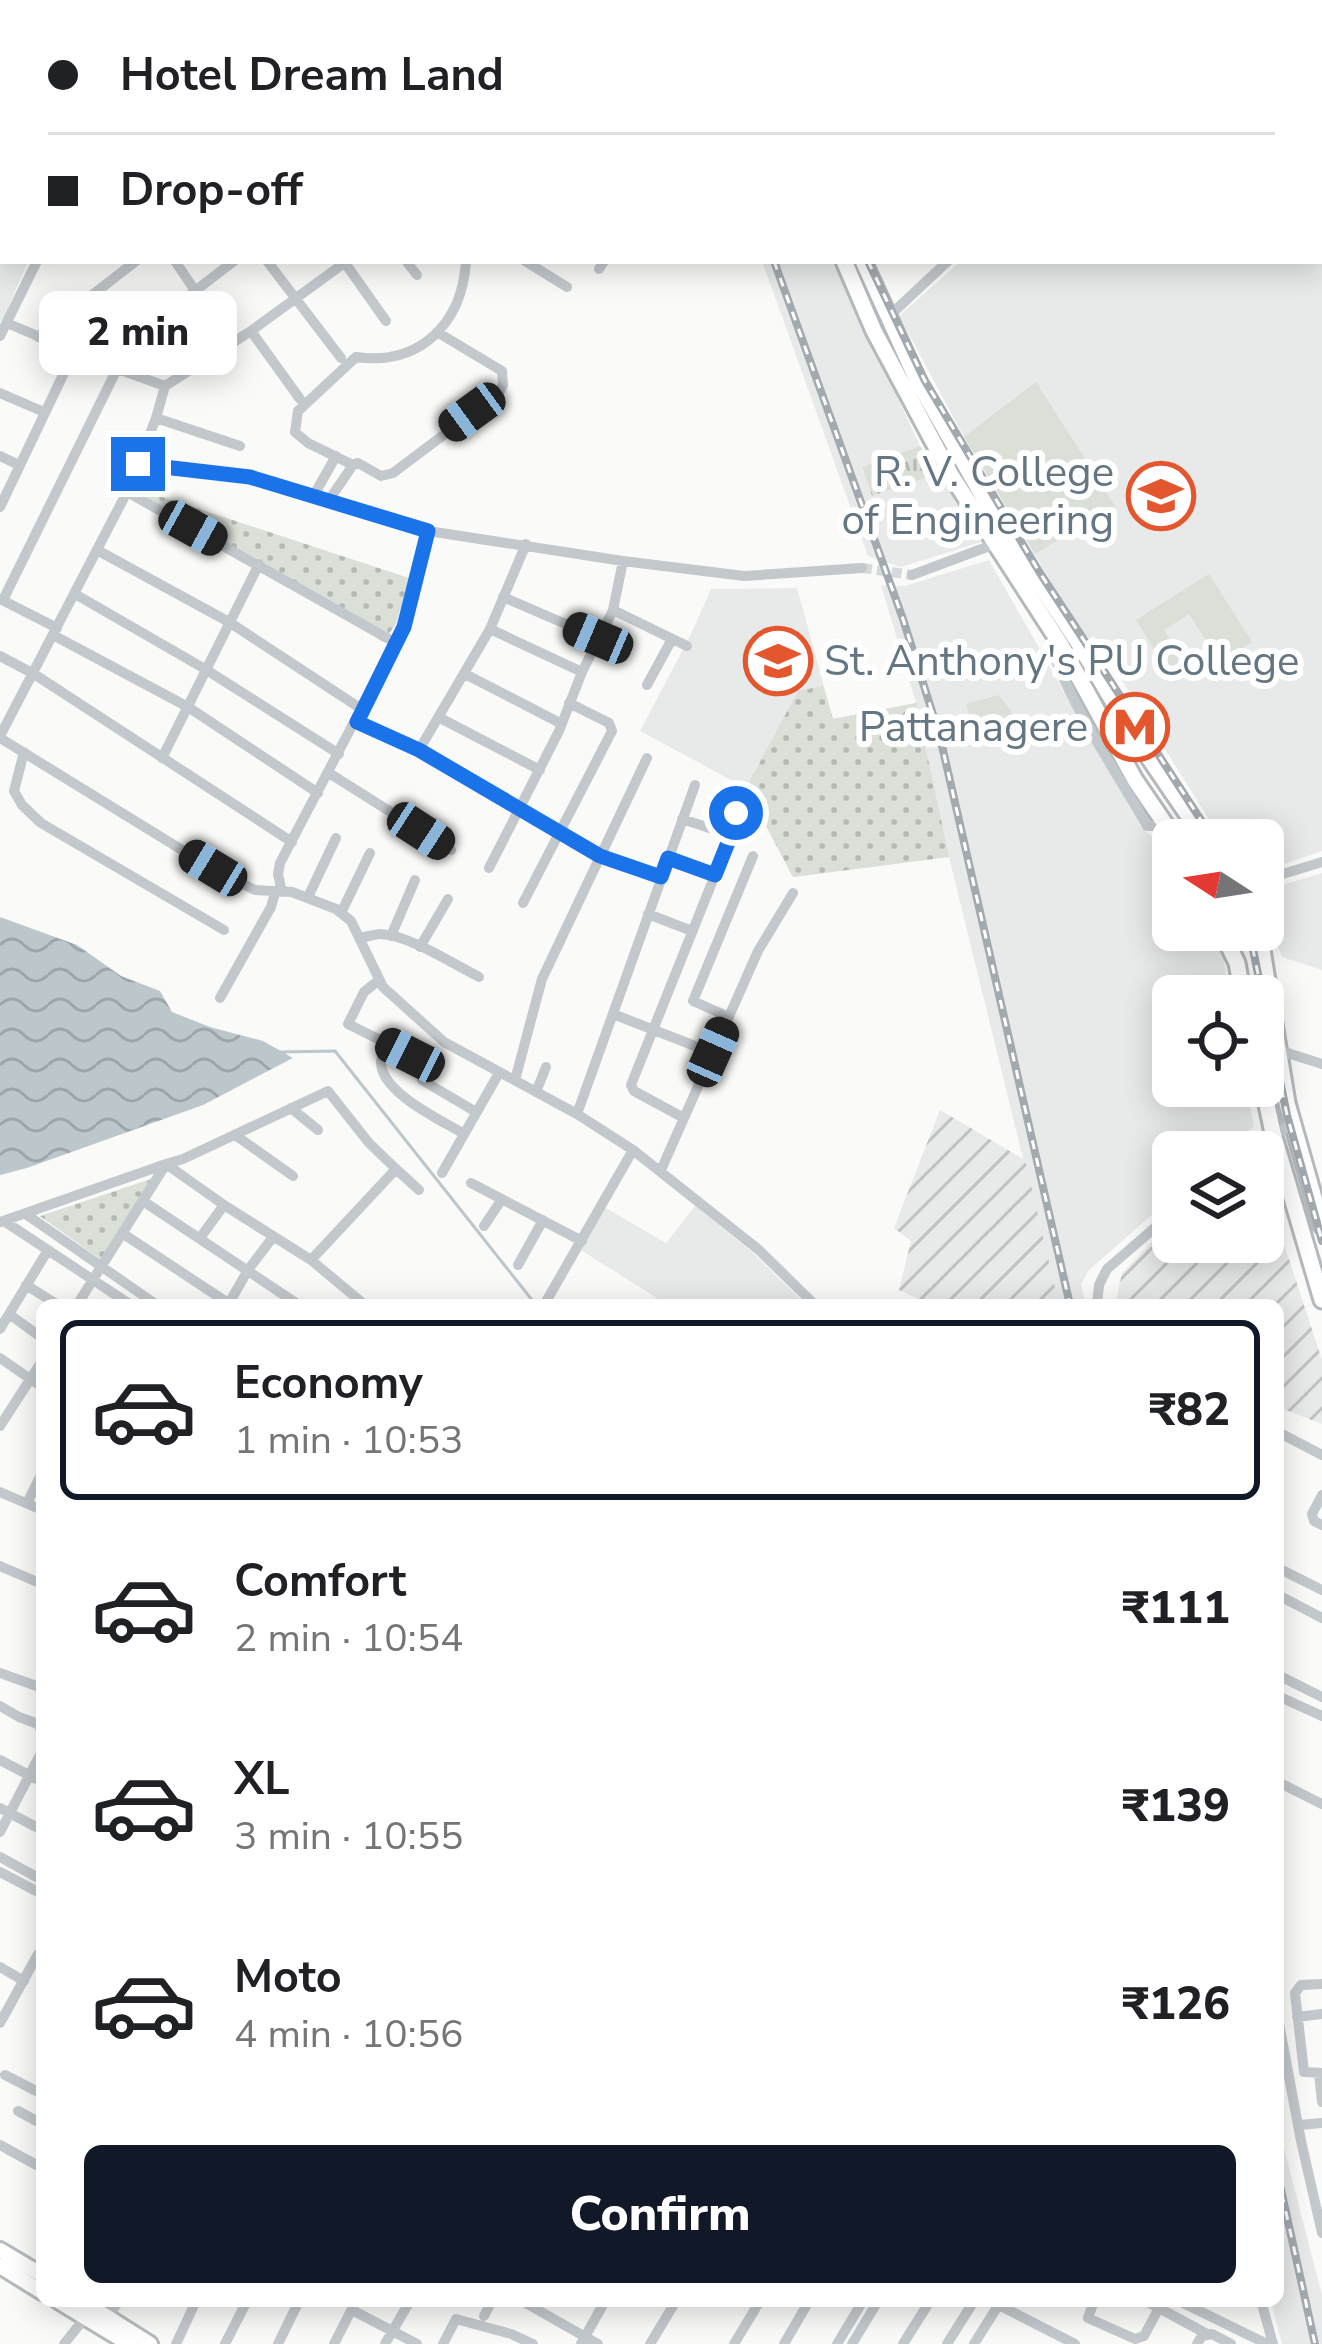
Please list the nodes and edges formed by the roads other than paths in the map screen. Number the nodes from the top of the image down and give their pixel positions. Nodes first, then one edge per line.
1 (132, 264) edge
2 (177, 264) edge
3 (230, 264) edge
4 (269, 264) edge
5 (343, 264) edge
6 (347, 264) edge
7 (408, 264) edge
8 (466, 264) edge
9 (530, 264) edge
10 (845, 264) edge
11 (864, 264) edge
12 (945, 264) edge
13 (34, 267) edge
14 (417, 275) dead end
15 (567, 287) dead end
16 (194, 290) junction
17 (295, 298) junction
18 (887, 319) junction
19 (386, 321) dead end
20 (7, 323) junction
21 (251, 332) junction
22 (437, 332) junction
23 (0, 335) edge
24 (38, 337) junction
25 (74, 352) junction
26 (341, 358) dead end
27 (101, 363) junction
28 (117, 369) junction
29 (165, 386) junction
30 (0, 393) edge
31 (299, 398) dead end
32 (44, 412) junction
33 (156, 418) junction
34 (240, 446) dead end
35 (0, 456) edge
36 (336, 456) junction
37 (138, 464) junction
38 (352, 465) junction
39 (19, 466) junction
40 (127, 492) junction
41 (314, 495) junction
42 (329, 500) junction
43 (1, 504) edge
44 (428, 531) junction
45 (526, 544) junction
46 (995, 544) junction
47 (97, 550) junction
48 (622, 561) junction
49 (259, 564) junction
50 (862, 568) tunnel mouth
51 (912, 575) tunnel mouth
52 (75, 594) junction
53 (503, 597) junction
54 (2, 600) edge
55 (613, 610) junction
56 (229, 622) junction
57 (490, 629) junction
58 (55, 632) junction
59 (598, 638) junction
60 (672, 639) junction
61 (396, 643) junction
62 (687, 646) dead end
63 (0, 656) edge
64 (205, 670) junction
65 (582, 672) junction
66 (34, 674) junction
67 (465, 674) junction
68 (647, 685) dead end
69 (569, 703) junction
70 (188, 707) junction
71 (360, 716) junction
72 (440, 718) junction
73 (562, 724) junction
74 (0, 737) edge
75 (419, 750) junction
76 (24, 752) junction
77 (339, 754) junction
78 (162, 758) junction
79 (646, 758) dead end
80 (540, 770) junction
81 (329, 773) junction
82 (695, 785) dead end
83 (318, 793) junction
84 (519, 810) junction
85 (736, 813) dead end
86 (682, 819) junction
87 (1162, 819) edge
88 (1191, 819) edge
89 (560, 833) junction
90 (731, 835) junction
91 (336, 838) dead end
92 (292, 842) junction
93 (451, 850) dead end
94 (370, 853) dead end
95 (600, 856) junction
96 (753, 856) dead end
97 (668, 858) junction
98 (1322, 862) edge
99 (489, 868) dead end
100 (1284, 874) edge
101 (715, 875) junction
102 (661, 877) junction
103 (415, 880) dead end
104 (278, 893) junction
105 (793, 893) dead end
106 (308, 897) junction
107 (448, 899) dead end
108 (523, 903) dead end
109 (341, 913) junction
110 (648, 914) junction
111 (224, 930) dead end
112 (692, 931) junction
113 (391, 936) junction
114 (359, 938) junction
115 (420, 947) junction
116 (479, 977) dead end
117 (379, 980) junction
118 (220, 998) dead end
119 (613, 1014) junction
120 (729, 1017) junction
121 (652, 1028) junction
122 (387, 1044) junction
123 (713, 1052) junction
124 (1284, 1052) edge
125 (410, 1055) dead end
126 (1322, 1064) edge
127 (546, 1066) dead end
128 (499, 1073) junction
129 (422, 1080) dead end
130 (515, 1080) junction
131 (1284, 1082) edge
132 (536, 1092) junction
133 (291, 1108) junction
134 (476, 1112) junction
135 (577, 1114) junction
136 (684, 1118) junction
137 (1292, 1124) junction
138 (317, 1130) dead end
139 (1277, 1131) edge
140 (464, 1134) junction
141 (235, 1135) junction
142 (633, 1150) junction
143 (166, 1164) junction
144 (396, 1169) junction
145 (661, 1170) junction
146 (1284, 1170) edge
147 (442, 1173) dead end
148 (293, 1176) dead end
149 (471, 1183) dead end
150 (419, 1190) dead end
151 (502, 1199) junction
152 (143, 1201) junction
153 (224, 1205) junction
154 (27, 1214) junction
155 (544, 1220) junction
156 (2, 1222) edge
157 (484, 1226) dead end
158 (1322, 1226) edge
159 (1152, 1230) edge
160 (122, 1233) junction
161 (273, 1237) junction
162 (200, 1238) junction
163 (582, 1241) junction
164 (48, 1250) junction
165 (311, 1260) junction
166 (518, 1265) dead end
167 (100, 1267) junction
168 (248, 1270) junction
169 (92, 1280) junction
170 (26, 1286) junction
171 (48, 1299) edge
172 (80, 1299) edge
173 (122, 1299) edge
174 (148, 1299) edge
175 (221, 1299) edge
176 (232, 1299) edge
177 (290, 1299) edge
178 (357, 1299) edge
179 (548, 1299) edge
180 (808, 1299) edge
181 (1098, 1299) edge
182 (1322, 1300) edge
183 (9, 1314) junction
184 (0, 1329) edge
185 (36, 1333) edge
186 (0, 1358) edge
187 (36, 1383) edge
188 (0, 1426) edge
189 (1284, 1435) edge
190 (1321, 1452) edge
191 (36, 1484) edge
192 (0, 1492) edge
193 (1322, 1495) edge
194 (26, 1503) junction
195 (36, 1507) edge
196 (1322, 1525) edge
197 (0, 1566) edge
198 (1284, 1571) edge
199 (36, 1581) edge
200 (1322, 1590) edge
201 (1284, 1598) edge
202 (1322, 1618) edge
203 (0, 1672) edge
204 (1284, 1678) edge
205 (36, 1686) edge
206 (1322, 1697) edge
207 (1284, 1699) edge
208 (0, 1706) edge
209 (1322, 1716) edge
210 (36, 1723) edge
211 (0, 1760) edge
212 (36, 1762) edge
213 (29, 1775) junction
214 (36, 1779) edge
215 (1284, 1785) edge
216 (1322, 1804) edge
217 (5, 1810) edge
218 (36, 1826) edge
219 (0, 1832) edge
220 (0, 1857) edge
221 (0, 1872) edge
222 (36, 1877) edge
223 (36, 1891) edge
224 (36, 1961) edge
225 (0, 1967) edge
226 (24, 1981) junction
227 (1322, 1984) edge
228 (1322, 2014) edge
229 (1297, 2018) junction
230 (0, 2024) edge
231 (1284, 2049) edge
232 (3, 2073) edge
233 (1321, 2074) edge
234 (36, 2091) edge
235 (0, 2092) edge
236 (1322, 2102) edge
237 (18, 2110) dead end
238 (36, 2120) edge
239 (1322, 2123) edge
240 (1299, 2125) junction
241 (0, 2145) edge
242 (36, 2165) edge
243 (1322, 2233) edge
244 (0, 2250) edge
245 (0, 2266) edge
246 (36, 2271) edge
247 (36, 2287) edge
248 (115, 2307) edge
249 (193, 2307) edge
250 (244, 2307) edge
251 (295, 2307) edge
252 (353, 2307) edge
253 (356, 2307) edge
254 (406, 2307) edge
255 (489, 2307) edge
256 (531, 2307) edge
257 (602, 2307) edge
258 (672, 2307) edge
259 (756, 2307) edge
260 (806, 2307) edge
261 (859, 2307) edge
262 (874, 2307) edge
263 (926, 2307) edge
264 (970, 2307) edge
265 (994, 2307) edge
266 (1006, 2307) edge
267 (1092, 2307) edge
268 (1192, 2307) edge
269 (1263, 2307) edge
270 (1159, 2308) joint
271 (86, 2309) edge
272 (484, 2316) dead end
273 (108, 2317) junction
274 (1046, 2330) junction
275 (392, 2331) junction
276 (1202, 2339) edge
277 (583, 2340) edge
278 (64, 2344) edge
279 (129, 2344) edge
280 (151, 2344) edge
281 (176, 2344) edge
282 (225, 2344) edge
283 (278, 2344) edge
284 (334, 2344) edge
285 (385, 2344) edge
286 (417, 2344) edge
287 (443, 2344) edge
288 (533, 2344) edge
289 (598, 2344) edge
290 (650, 2344) edge
291 (734, 2344) edge
292 (784, 2344) edge
293 (837, 2344) edge
294 (852, 2344) edge
295 (903, 2344) edge
296 (947, 2344) edge
297 (974, 2344) edge
298 (1037, 2344) edge
299 (1075, 2344) edge
300 (1231, 2344) edge
301 (1270, 2344) edge

1 - 24 street
2 - 16 street
3 - 16 street
4 - 17 street
5 - 17 street
6 - 19 street
7 - 14 street
8 - 22 street
9 - 15 street
10 - 46 highway
11 - 18 highway
12 - 18 street
13 - 20 street
16 - 27 street
17 - 21 street
17 - 26 street
18 - 88 highway
20 - 23 street
20 - 24 street
21 - 29 street
21 - 31 street
22 - 36 street
22 - 38 street
24 - 25 street
25 - 27 street
25 - 32 street
27 - 28 street
28 - 29 street
28 - 54 street
29 - 33 street
30 - 32 street
32 - 39 street
33 - 34 street
33 - 37 street
35 - 39 street
36 - 38 street
36 - 41 street
37 - 40 street
37 - 41 street
38 - 42 street
39 - 43 street
40 - 47 street
40 - 49 street
41 - 42 street
42 - 44 street
44 - 45 street
44 - 61 street
45 - 48 street
45 - 53 street
46 - 51 street
46 - 87 highway
47 - 52 street
47 - 56 street
48 - 50 street
48 - 55 street
49 - 56 street
49 - 61 street
52 - 58 street
52 - 64 street
53 - 57 street
53 - 59 street
54 - 58 street
55 - 59 street
55 - 60 street
56 - 64 street
56 - 71 street
57 - 65 street
57 - 67 street
58 - 66 street
58 - 70 street
59 - 65 street
60 - 62 street
60 - 68 street
61 - 71 street
63 - 66 street
64 - 70 street
64 - 77 street
65 - 69 street
66 - 74 street
66 - 78 street
67 - 72 street
67 - 73 street
69 - 73 street
69 - 89 street
70 - 78 street
70 - 83 street
71 - 75 street
71 - 77 street
72 - 75 street
72 - 80 street
73 - 80 street
74 - 76 street
75 - 84 street
76 - 104 street
76 - 111 street
77 - 81 street
78 - 92 street
79 - 95 street
80 - 84 street
81 - 83 street
81 - 93 street
82 - 86 street
83 - 92 street
84 - 89 street
84 - 99 street
85 - 90 street
86 - 90 street
86 - 97 street
89 - 95 street
89 - 108 street
90 - 101 street
91 - 106 street
92 - 104 street
94 - 109 street
95 - 102 street
95 - 130 street
96 - 120 street
97 - 101 street
97 - 102 street
98 - 100 street
101 - 112 street
102 - 110 street
103 - 113 street
104 - 106 street
104 - 118 street
105 - 120 street
106 - 109 street
107 - 115 street
109 - 114 street
110 - 112 street
110 - 119 street
112 - 121 street
113 - 114 street
113 - 115 street
114 - 117 street
115 - 116 street
117 - 122 street
117 - 128 street
119 - 121 street
119 - 135 street
120 - 123 street
121 - 123 street
121 - 136 street
122 - 125 street
122 - 140 street
123 - 136 street
124 - 126 street
127 - 132 street
128 - 130 street
128 - 134 street
129 - 134 street
130 - 132 street
131 - 137 highway
132 - 135 street
133 - 138 street
133 - 141 street
133 - 144 street
134 - 140 street
135 - 142 street
136 - 145 street
137 - 139 street
137 - 158 highway
140 - 147 street
141 - 143 street
141 - 148 street
142 - 145 street
142 - 163 street
143 - 152 street
143 - 153 street
143 - 154 street
144 - 150 street
144 - 165 street
145 - 180 street
146 - 182 highway
149 - 151 street
151 - 155 street
151 - 157 street
152 - 160 street
152 - 162 street
153 - 161 street
153 - 162 street
154 - 156 street
154 - 167 street
155 - 163 street
155 - 166 street
156 - 164 street
159 - 181 street
160 - 167 street
160 - 175 street
161 - 165 street
161 - 168 street
162 - 168 street
163 - 179 street
164 - 169 street
164 - 170 street
165 - 178 street
167 - 169 street
167 - 174 street
168 - 176 street
168 - 177 street
169 - 172 street
169 - 173 street
170 - 171 street
170 - 183 street
183 - 184 street
183 - 185 street
186 - 187 street
187 - 188 street
189 - 190 street
191 - 194 street
192 - 194 street
193 - 196 street
194 - 195 street
197 - 199 street
198 - 200 street
201 - 202 street
203 - 205 street
204 - 206 street
207 - 209 street
208 - 210 street
211 - 213 street
212 - 213 street
213 - 214 street
213 - 217 street
215 - 216 street
217 - 218 street
217 - 219 street
220 - 222 street
221 - 223 street
224 - 226 street
225 - 226 street
226 - 230 street
227 - 229 street
228 - 229 street
229 - 233 street
231 - 240 street
232 - 234 street
232 - 235 street
233 - 236 street
237 - 238 street
239 - 240 street
240 - 243 street
241 - 242 street
244 - 246 main road
245 - 247 main road
248 - 273 street
249 - 281 street
250 - 282 street
251 - 283 street
252 - 284 street
253 - 275 street
254 - 275 street
255 - 272 street
256 - 277 street
257 - 277 street
258 - 290 street
259 - 291 street
260 - 292 street
261 - 293 street
262 - 294 street
263 - 295 street
264 - 296 street
265 - 297 street
266 - 274 street
267 - 270 street
268 - 301 street
269 - 301 street
270 - 276 street
271 - 273 main road
271 - 278 street
271 - 279 main road
273 - 280 main road
274 - 298 street
274 - 299 street
275 - 285 street
275 - 286 street
276 - 300 street
277 - 289 street
287 - 288 street

